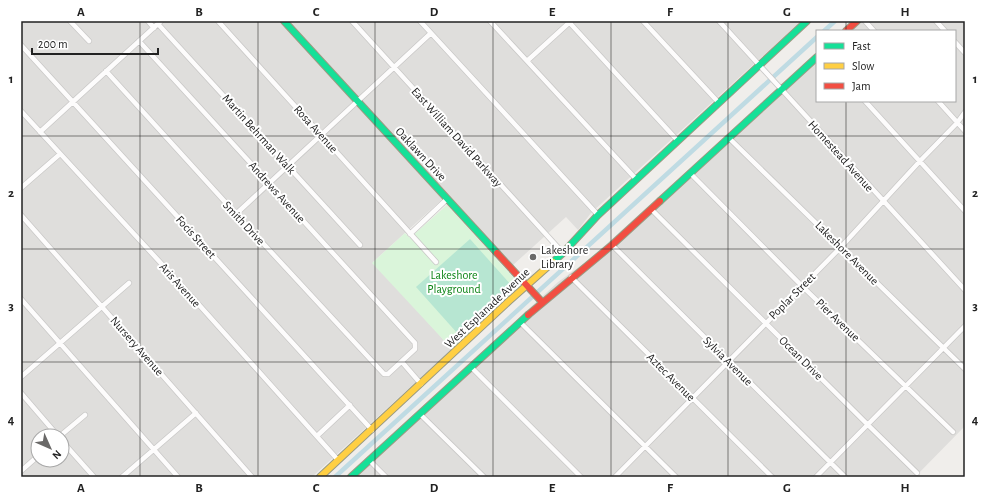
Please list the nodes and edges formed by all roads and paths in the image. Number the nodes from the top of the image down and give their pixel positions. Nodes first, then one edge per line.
1 (70, 21) edge
2 (148, 21) edge
3 (218, 21) edge
4 (284, 21) edge
5 (352, 21) edge
6 (420, 21) edge
7 (490, 21) edge
8 (569, 21) edge
9 (643, 21) edge
10 (719, 21) edge
11 (807, 21) edge
12 (857, 21) edge
13 (865, 21) edge
14 (936, 21) edge
15 (159, 22) edge
16 (154, 28) junction
17 (847, 30) edge
18 (873, 30) edge
19 (944, 30) edge
20 (431, 33) junction
21 (89, 41) dead end
22 (139, 41) junction
23 (956, 43) edge
24 (21, 45) edge
25 (965, 53) edge
26 (816, 58) edge
27 (527, 61) junction
28 (760, 65) junction
29 (394, 68) junction
30 (106, 71) junction
31 (782, 90) junction
32 (73, 102) junction
33 (358, 102) junction
34 (866, 102) edge
35 (939, 102) edge
36 (718, 103) junction
37 (21, 112) edge
38 (965, 112) edge
39 (957, 123) junction
40 (965, 131) edge
41 (40, 132) junction
42 (322, 135) junction
43 (729, 138) junction
44 (678, 141) junction
45 (60, 154) junction
46 (920, 161) junction
47 (288, 166) junction
48 (690, 174) junction
49 (636, 179) junction
50 (269, 184) junction
51 (21, 188) edge
52 (447, 199) junction
53 (883, 201) junction
54 (651, 209) junction
55 (965, 211) edge
56 (236, 214) junction
57 (21, 215) edge
58 (598, 215) junction
59 (410, 234) junction
60 (360, 245) dead end
61 (612, 245) junction
62 (841, 247) junction
63 (563, 253) junction
64 (436, 262) dead end
65 (571, 277) junction
66 (129, 283) dead end
67 (802, 286) junction
68 (528, 288) junction
69 (965, 290) edge
70 (21, 299) edge
71 (540, 301) junction
72 (102, 307) junction
73 (520, 322) junction
74 (766, 323) junction
75 (965, 326) edge
76 (60, 344) junction
77 (943, 348) junction
78 (728, 361) junction
79 (402, 362) junction
80 (471, 367) junction
81 (965, 369) edge
82 (21, 378) edge
83 (421, 384) junction
84 (906, 386) junction
85 (21, 393) edge
86 (692, 398) junction
87 (350, 406) junction
88 (196, 413) junction
89 (420, 414) junction
90 (85, 415) dead end
91 (868, 425) junction
92 (52, 428) edge
93 (69, 428) edge
94 (372, 430) junction
95 (953, 432) dead end
96 (316, 436) junction
97 (644, 447) junction
98 (154, 449) junction
99 (70, 450) edge
100 (338, 460) junction
101 (369, 460) junction
102 (831, 462) junction
103 (30, 463) edge
104 (21, 471) edge
105 (918, 473) dead end
106 (94, 477) edge
107 (122, 477) edge
108 (178, 477) edge
109 (252, 477) edge
110 (320, 477) edge
111 (351, 477) edge
112 (386, 477) edge
113 (484, 477) edge
114 (581, 477) edge
115 (615, 477) edge
116 (676, 477) edge
117 (772, 477) edge
118 (816, 477) edge
119 (845, 477) edge

1 - 21 street
2 - 16 street
3 - 42 street, Rosa Avenue
4 - 33 main road, Oaklawn Drive
5 - 29 street, East William David Parkway
6 - 20 street
7 - 27 street
8 - 27 street
8 - 44 street
9 - 36 street
10 - 28 street, Homestead Avenue
11 - 28 main road, West Esplanade Avenue
12 - 17 main road
13 - 18 street
14 - 19 street
15 - 16 street
15 - 47 street, Martin Behrman Walk
16 - 22 street
20 - 29 street
20 - 58 street
22 - 30 street
22 - 50 street, Andrews Avenue
23 - 25 street
24 - 32 street, Focis Street
26 - 31 main road
27 - 49 street
28 - 31 street, Homestead Avenue
28 - 36 main road, West Esplanade Avenue
29 - 33 street
29 - 63 street, East William David Parkway
30 - 32 street
30 - 56 street, Smith Drive
31 - 43 main road
31 - 53 street, Homestead Avenue
32 - 41 street
32 - 87 street, Focis Street
33 - 42 street
33 - 52 main road, Oaklawn Drive
34 - 46 street
35 - 39 street
36 - 44 main road, West Esplanade Avenue
37 - 41 street, Aris Avenue
38 - 39 street, Poplar Street
39 - 40 street
39 - 46 street, Poplar Street
41 - 45 street, Aris Avenue
42 - 47 street
42 - 59 street, Rosa Avenue
43 - 48 main road
43 - 62 street, Lakeshore Avenue
44 - 49 main road, West Esplanade Avenue
45 - 51 street
45 - 96 street, Aris Avenue
46 - 53 street, Poplar Street
46 - 55 street
47 - 50 street
47 - 60 street, Martin Behrman Walk
48 - 54 main road
48 - 67 street, Pier Avenue
49 - 58 main road, West Esplanade Avenue
50 - 56 street
50 - 79 street, Andrews Avenue
52 - 59 street
52 - 68 main road, Oaklawn Drive
53 - 62 street, Poplar Street
53 - 69 street, Homestead Avenue
54 - 61 main road
54 - 74 street, Ocean Drive
56 - 79 street, Smith Drive
57 - 72 street, Nursery Avenue
58 - 63 main road, West Esplanade Avenue
59 - 64 street, Rosa Avenue
61 - 65 main road
61 - 78 street, Sylvia Avenue
62 - 67 street, Poplar Street
62 - 77 street, Lakeshore Avenue
63 - 68 main road, West Esplanade Avenue
65 - 71 main road
65 - 86 street, Aztec Avenue
66 - 72 street
67 - 74 street, Poplar Street
67 - 84 street, Pier Avenue
68 - 71 main road, Oaklawn Drive
68 - 83 main road, West Esplanade Avenue
70 - 76 street
71 - 73 main road
72 - 76 street
72 - 88 street, Nursery Avenue
73 - 80 main road
73 - 97 street
74 - 78 street, Poplar Street
74 - 91 street, Ocean Drive
75 - 77 street
76 - 82 street
76 - 98 street
77 - 81 street, Lakeshore Avenue
77 - 84 street
78 - 86 street, Poplar Street
78 - 102 street, Sylvia Avenue
79 - 83 street
80 - 89 main road
80 - 114 street
83 - 94 main road, West Esplanade Avenue
84 - 91 street
84 - 95 street, Pier Avenue
85 - 92 street
86 - 97 street, Poplar Street
86 - 117 street, Aztec Avenue
87 - 94 street, Focis Street
87 - 96 street
88 - 98 street
88 - 109 street, Nursery Avenue
89 - 101 main road
89 - 113 street
90 - 93 street
91 - 102 street
91 - 105 street, Ocean Drive
94 - 100 main road, West Esplanade Avenue
96 - 100 street, Aris Avenue
97 - 115 street, Poplar Street
97 - 116 street
98 - 107 street
98 - 108 street
99 - 106 street
100 - 110 main road, West Esplanade Avenue
101 - 111 main road
101 - 112 street
102 - 118 street
102 - 119 street, Sylvia Avenue
103 - 104 street

